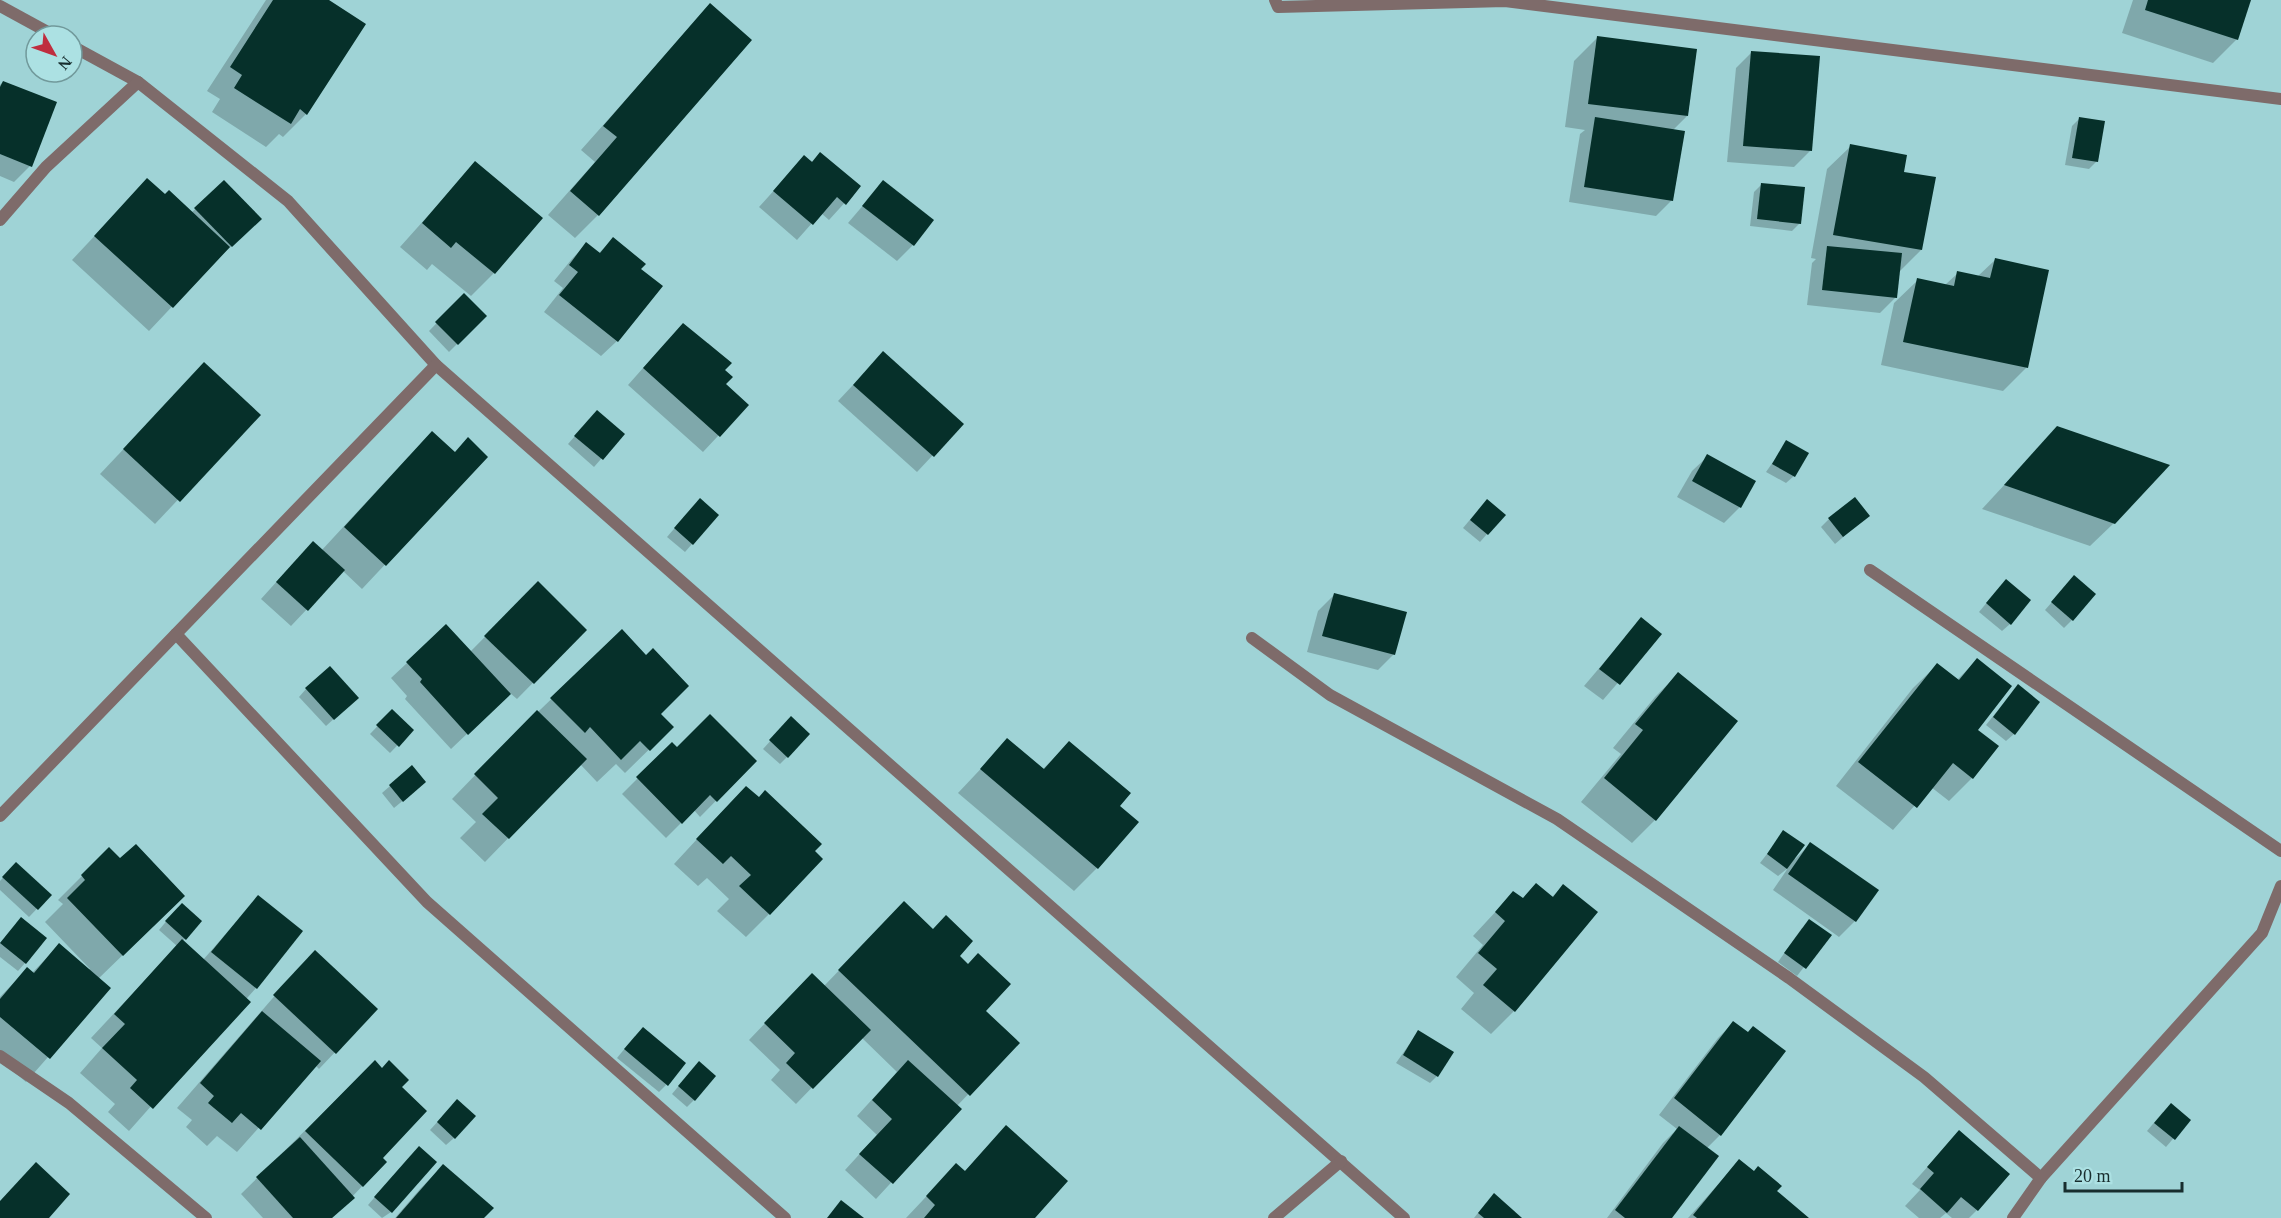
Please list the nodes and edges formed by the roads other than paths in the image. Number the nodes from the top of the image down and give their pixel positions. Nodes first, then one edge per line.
1 (1275, 0) edge
2 (1505, 0) edge
3 (0, 6) edge
4 (33, 24) edge
5 (84, 53) edge
6 (138, 82) junction
7 (2281, 99) edge
8 (0, 220) edge
9 (436, 365) junction
10 (1870, 570) dead end
11 (176, 634) junction
12 (1252, 638) dead end
13 (0, 816) edge
14 (2281, 851) edge
15 (2281, 886) edge
16 (0, 1056) edge
17 (1341, 1161) junction
18 (2041, 1178) junction
19 (2016, 1217) edge
20 (206, 1218) edge
21 (785, 1218) edge
22 (1274, 1218) edge
23 (1404, 1218) edge

1 - 2 street
2 - 7 street
3 - 4 street
5 - 6 street
6 - 8 street
6 - 9 street
9 - 11 street
9 - 17 street
10 - 14 street
11 - 13 street
11 - 21 street
12 - 18 street
15 - 18 street
16 - 20 street
17 - 22 street
17 - 23 street
18 - 19 street

